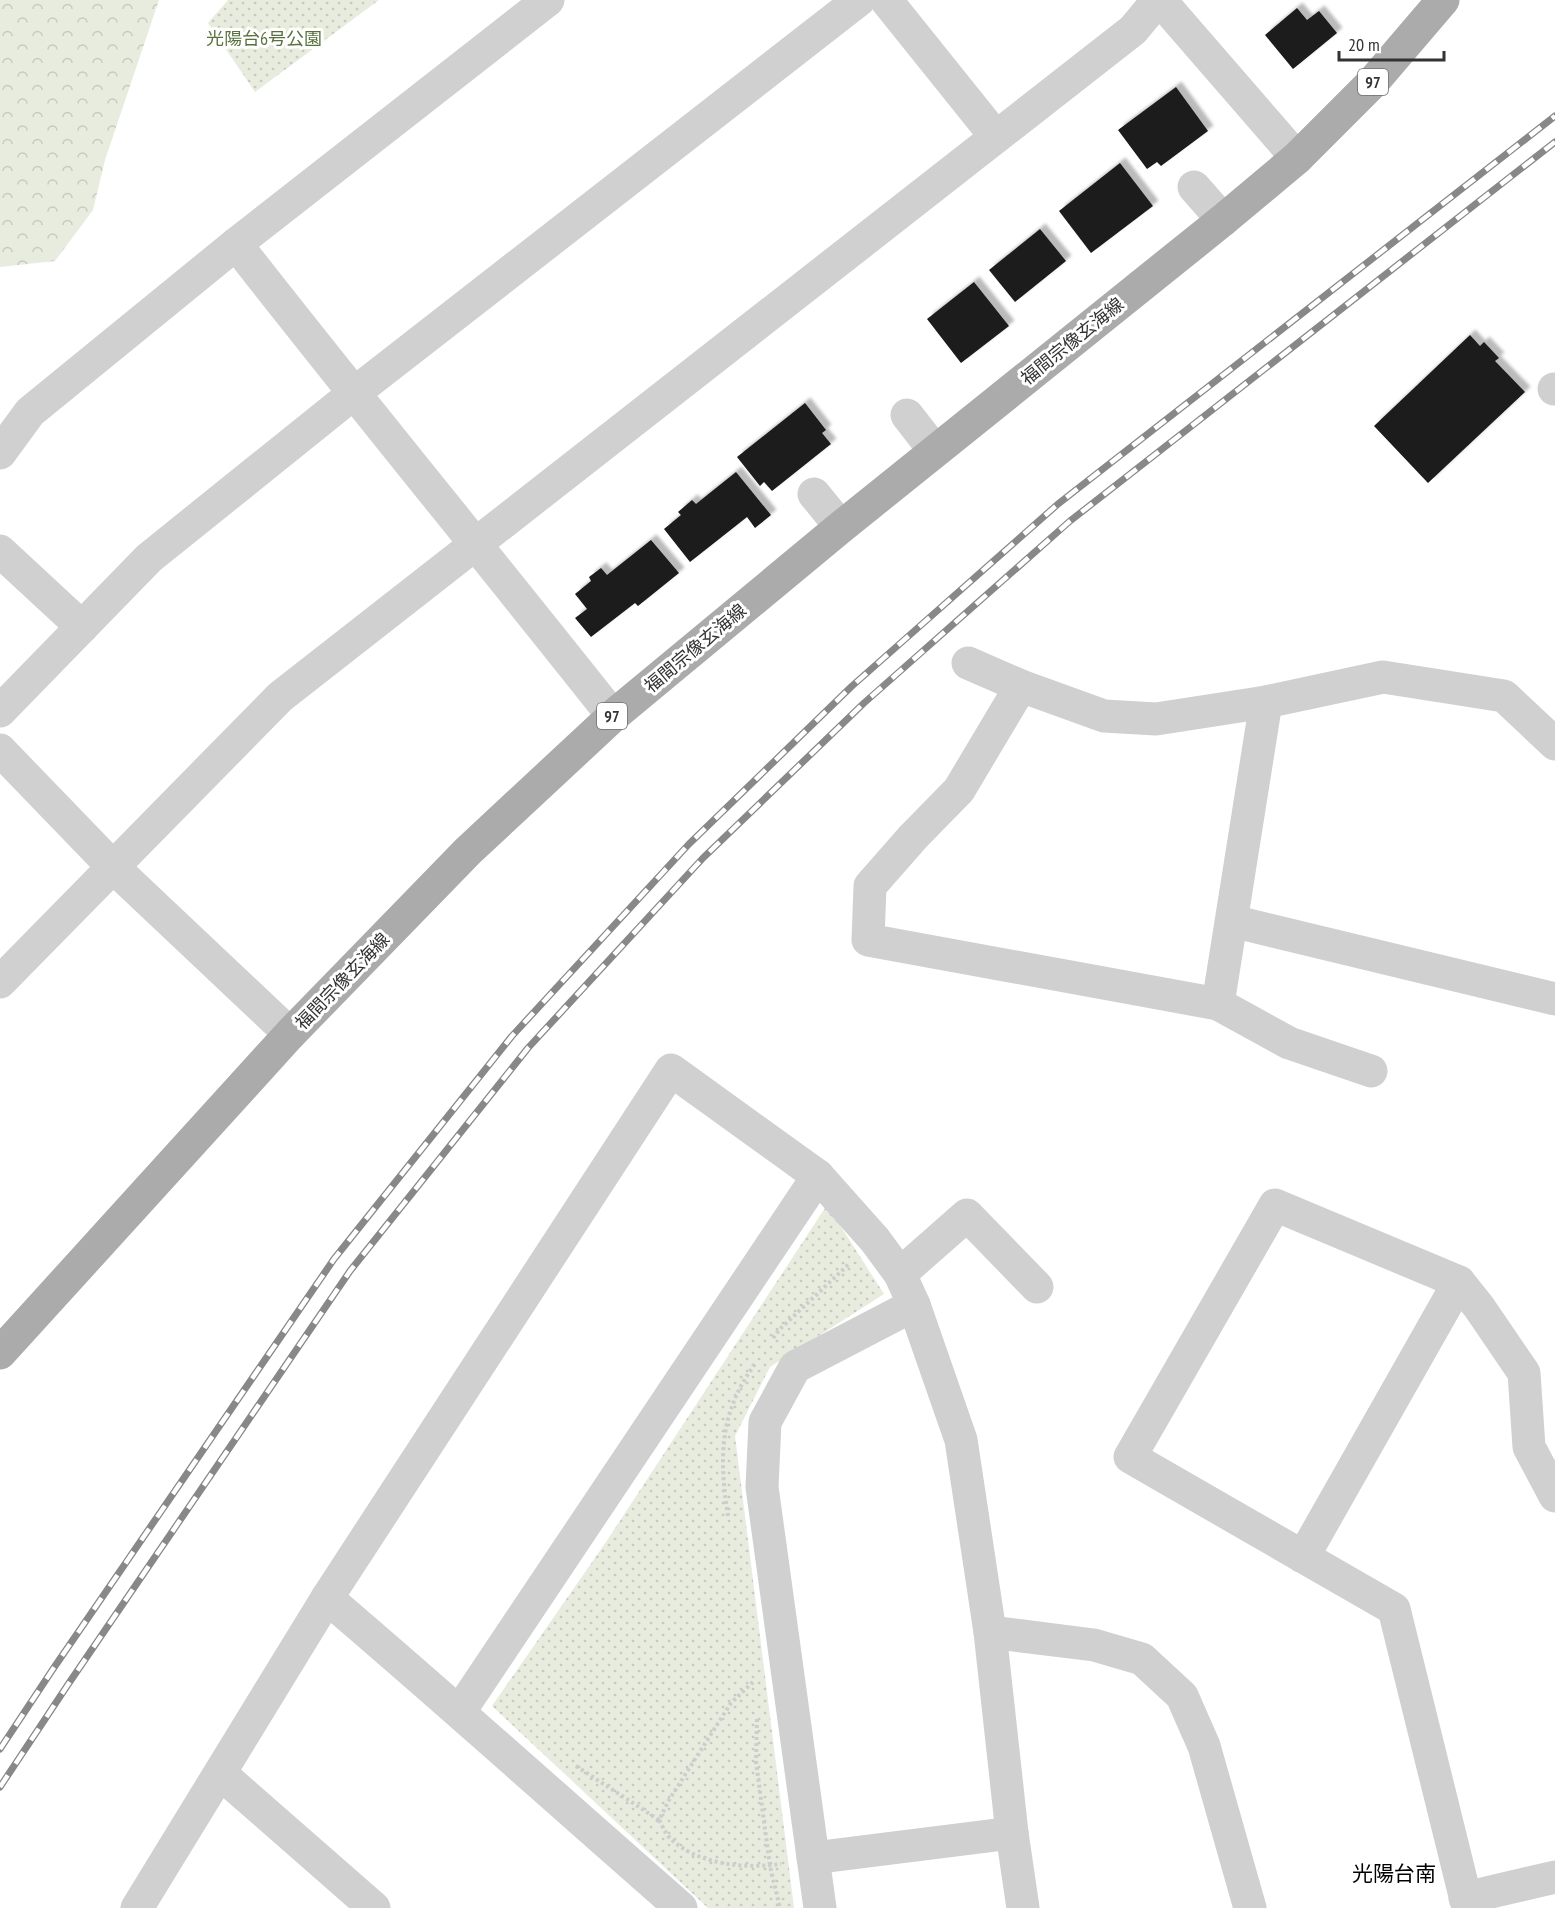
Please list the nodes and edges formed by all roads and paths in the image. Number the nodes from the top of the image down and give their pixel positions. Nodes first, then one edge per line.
1 (548, 0) edge
2 (859, 0) edge
3 (886, 0) edge
4 (1159, 0) edge
5 (1443, 0) edge
6 (996, 137) junction
7 (1297, 158) junction
8 (1194, 187) dead end
9 (1223, 220) junction
10 (236, 244) junction
11 (353, 394) junction
12 (907, 415) dead end
13 (935, 451) junction
14 (0, 453) edge
15 (814, 494) dead end
16 (841, 526) junction
17 (475, 542) junction
18 (0, 551) edge
19 (82, 627) junction
20 (968, 663) dead end
21 (1021, 686) junction
22 (1266, 702) junction
23 (0, 711) edge
24 (613, 716) junction
25 (1555, 744) edge
26 (0, 750) edge
27 (112, 866) junction
28 (1232, 921) junction
29 (0, 982) edge
30 (1555, 999) edge
31 (1218, 1004) junction
32 (290, 1034) junction
33 (1371, 1071) dead end
34 (818, 1176) junction
35 (900, 1274) junction
36 (1459, 1282) junction
37 (1037, 1287) dead end
38 (914, 1305) junction
39 (0, 1353) edge
40 (1555, 1496) edge
41 (1303, 1557) junction
42 (327, 1598) junction
43 (990, 1632) junction
44 (758, 1677) dead end
45 (460, 1711) junction
46 (220, 1774) junction
47 (1012, 1833) junction
48 (813, 1858) junction
49 (770, 1866) dead end
50 (1555, 1877) edge
51 (1466, 1903) edge
52 (137, 1908) edge
53 (374, 1908) edge
54 (681, 1908) edge
55 (820, 1908) edge
56 (1023, 1908) edge
57 (1250, 1908) edge

1 - 10 street
2 - 11 street
3 - 6 street
4 - 6 street
4 - 7 street
5 - 7 main road, 福間宗像玄海線 / 97
6 - 17 street
7 - 9 main road, 福間宗像玄海線 / 97
8 - 9 street
9 - 13 main road, 福間宗像玄海線 / 97
10 - 11 street
10 - 14 street
11 - 17 street
11 - 19 street
12 - 13 street
13 - 16 main road, 福間宗像玄海線 / 97
15 - 16 street
16 - 24 main road, 福間宗像玄海線 / 97
17 - 24 street
17 - 27 street
18 - 19 street
19 - 23 street
20 - 21 street
21 - 22 street
21 - 31 street
22 - 25 street
22 - 28 street
24 - 32 main road, 福間宗像玄海線 / 97
26 - 27 street
27 - 29 street
27 - 32 street
28 - 30 street
28 - 31 street
31 - 33 street
32 - 39 main road, 福間宗像玄海線 / 97
34 - 35 street
34 - 42 street
34 - 45 street
35 - 37 street
35 - 38 street
36 - 40 street
36 - 41 street
36 - 41 street
38 - 43 street
38 - 48 street
41 - 51 street
42 - 45 street
42 - 46 street
43 - 47 street
43 - 57 street
44 - 49 path
45 - 54 street
46 - 52 street
46 - 53 street
47 - 48 street
47 - 56 street
48 - 55 street
50 - 51 street

